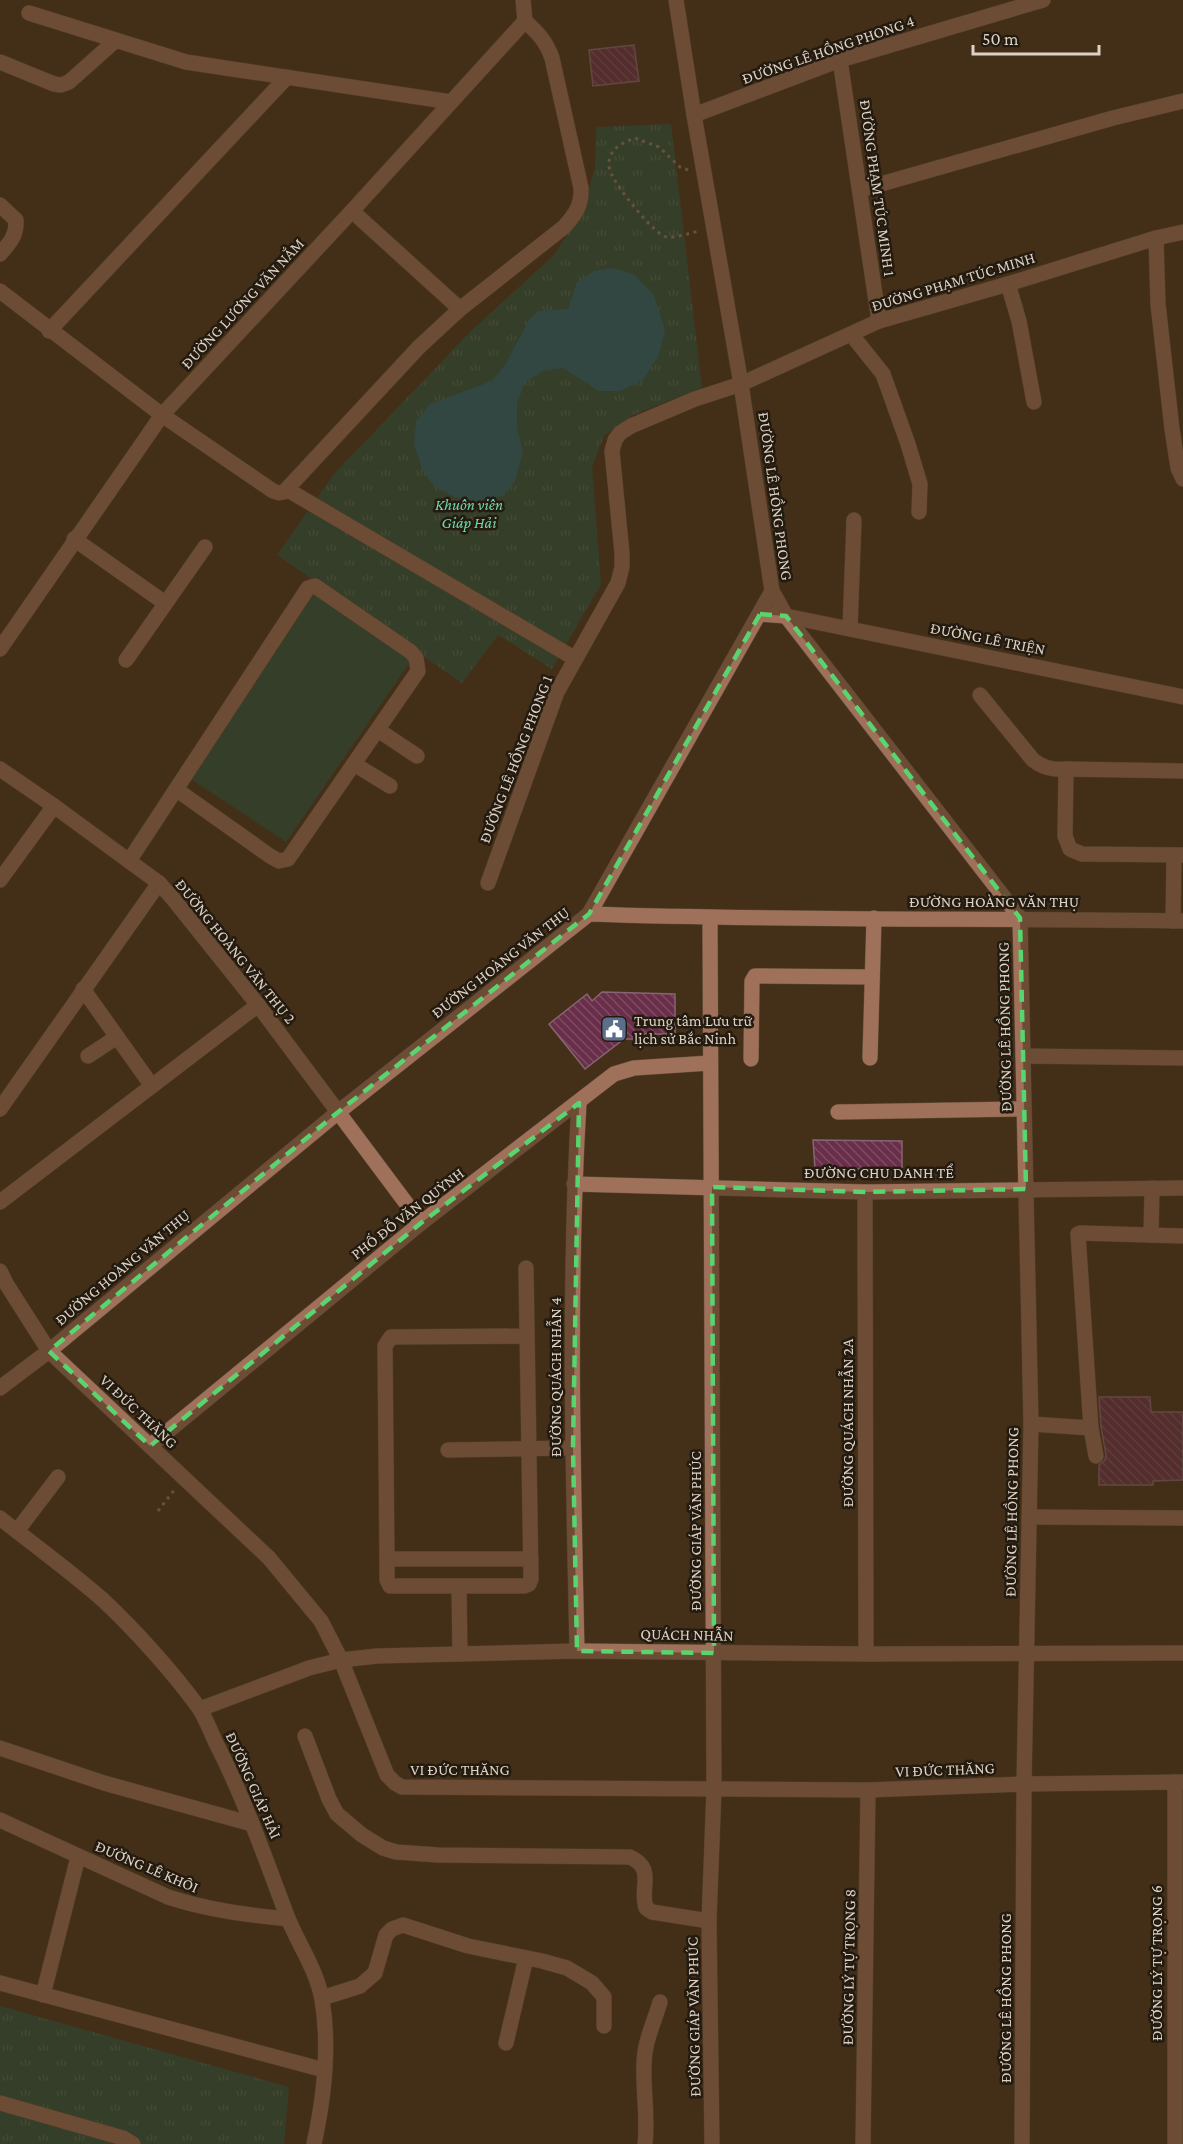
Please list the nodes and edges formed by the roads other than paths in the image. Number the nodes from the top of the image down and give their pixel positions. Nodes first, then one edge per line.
1 (523, 0) edge
2 (676, 0) edge
3 (1043, 0) edge
4 (29, 13) dead end
5 (525, 21) junction
6 (115, 41) junction
7 (840, 60) junction
8 (0, 62) edge
9 (287, 76) junction
10 (1183, 101) edge
11 (451, 102) junction
12 (694, 115) junction
13 (860, 190) junction
14 (0, 205) edge
15 (352, 211) junction
16 (1183, 232) edge
17 (1156, 238) junction
18 (0, 254) edge
19 (1008, 284) junction
20 (0, 291) edge
21 (460, 309) junction
22 (879, 321) junction
23 (50, 331) junction
24 (851, 334) junction
25 (741, 384) junction
26 (1034, 402) dead end
27 (162, 415) junction
28 (1183, 479) edge
29 (288, 490) junction
30 (919, 512) dead end
31 (854, 520) dead end
32 (74, 539) junction
33 (205, 547) dead end
34 (771, 591) junction
35 (165, 603) junction
36 (759, 614) junction
37 (786, 616) junction
38 (850, 629) junction
39 (0, 649) edge
40 (574, 658) junction
41 (126, 660) dead end
42 (980, 695) dead end
43 (1183, 697) edge
44 (378, 730) junction
45 (417, 756) dead end
46 (354, 764) junction
47 (0, 769) edge
48 (1066, 769) junction
49 (1183, 771) edge
50 (390, 786) dead end
51 (177, 790) junction
52 (54, 806) junction
53 (1179, 855) edge
54 (129, 861) junction
55 (0, 880) edge
56 (159, 883) junction
57 (488, 883) dead end
58 (589, 914) junction
59 (710, 918) junction
60 (874, 918) junction
61 (1020, 918) junction
62 (1178, 921) edge
63 (872, 977) junction
64 (83, 989) junction
65 (258, 1005) junction
66 (117, 1037) junction
67 (88, 1056) dead end
68 (1023, 1056) junction
69 (870, 1058) dead end
70 (1183, 1058) edge
71 (751, 1059) dead end
72 (710, 1063) junction
73 (152, 1086) junction
74 (579, 1103) junction
75 (0, 1108) edge
76 (1024, 1109) junction
77 (838, 1112) dead end
78 (338, 1113) junction
79 (574, 1184) junction
80 (712, 1187) junction
81 (1152, 1188) junction
82 (1183, 1188) edge
83 (1026, 1189) junction
84 (865, 1192) junction
85 (0, 1202) edge
86 (421, 1222) junction
87 (1151, 1234) junction
88 (1183, 1236) edge
89 (526, 1268) dead end
90 (0, 1271) edge
91 (527, 1336) junction
92 (49, 1351) junction
93 (0, 1388) edge
94 (1031, 1424) junction
95 (1091, 1428) junction
96 (150, 1446) junction
97 (573, 1448) junction
98 (529, 1449) junction
99 (448, 1450) dead end
100 (1096, 1456) dead end
101 (58, 1477) dead end
102 (1029, 1517) junction
103 (0, 1518) edge
104 (1183, 1518) edge
105 (17, 1531) junction
106 (387, 1559) junction
107 (531, 1559) junction
108 (459, 1586) junction
109 (577, 1651) junction
110 (714, 1653) junction
111 (1183, 1653) edge
112 (460, 1654) junction
113 (866, 1654) junction
114 (1026, 1654) junction
115 (341, 1660) junction
116 (200, 1709) junction
117 (305, 1736) dead end
118 (0, 1748) edge
119 (1179, 1782) edge
120 (1024, 1784) junction
121 (714, 1789) junction
122 (868, 1790) junction
123 (0, 1820) edge
124 (252, 1824) junction
125 (78, 1857) junction
126 (288, 1919) junction
127 (709, 1922) junction
128 (526, 1958) junction
129 (1179, 1980) edge
130 (0, 1983) edge
131 (44, 1995) junction
132 (322, 1998) junction
133 (660, 2002) dead end
134 (603, 2026) dead end
135 (506, 2043) dead end
136 (324, 2070) junction
137 (0, 2103) edge
138 (133, 2144) edge
139 (315, 2144) edge
140 (645, 2144) edge
141 (712, 2144) edge
142 (863, 2144) edge
143 (1022, 2144) edge
144 (1175, 2144) edge

1 - 5 street
2 - 12 street, ĐƯỜNG LÊ HỒNG PHONG
3 - 7 street, ĐƯỜNG LÊ HỒNG PHONG 4
4 - 6 street
5 - 11 street, ĐƯỜNG LƯƠNG VĂN NẮM
5 - 21 street
6 - 8 street
6 - 9 street
7 - 12 street, ĐƯỜNG LÊ HỒNG PHONG 4
7 - 13 street, ĐƯỜNG PHẠM TÚC MINH 1
9 - 11 street
9 - 23 street
10 - 13 street
11 - 15 street, ĐƯỜNG LƯƠNG VĂN NẮM
12 - 25 street, ĐƯỜNG LÊ HỒNG PHONG
13 - 22 street, ĐƯỜNG PHẠM TÚC MINH 1
14 - 18 street
15 - 21 street
15 - 27 street, ĐƯỜNG LƯƠNG VĂN NẮM
16 - 17 street, ĐƯỜNG PHẠM TÚC MINH
17 - 19 street, ĐƯỜNG PHẠM TÚC MINH
17 - 28 street
19 - 22 street, ĐƯỜNG PHẠM TÚC MINH
19 - 26 street
20 - 23 street
21 - 29 street
22 - 24 street, ĐƯỜNG PHẠM TÚC MINH
23 - 27 street
24 - 25 street, ĐƯỜNG PHẠM TÚC MINH
24 - 30 street
25 - 34 street, ĐƯỜNG LÊ HỒNG PHONG
25 - 40 street, ĐƯỜNG LÊ HỒNG PHONG 1
27 - 29 street
27 - 32 street, ĐƯỜNG LƯƠNG VĂN NẮM
29 - 40 street
31 - 38 street
32 - 35 street
32 - 39 street, ĐƯỜNG LƯƠNG VĂN NẮM
33 - 35 street
34 - 36 street
34 - 37 street, ĐƯỜNG LÊ HỒNG PHONG
35 - 41 street
36 - 37 street, ĐƯỜNG LÊ TRIỆN
36 - 58 street
37 - 38 street, ĐƯỜNG LÊ TRIỆN
37 - 61 street, ĐƯỜNG LÊ HỒNG PHONG
38 - 43 street, ĐƯỜNG LÊ TRIỆN
40 - 57 street, ĐƯỜNG LÊ HỒNG PHONG 1
42 - 48 street
44 - 45 street
44 - 46 street
44 - 51 street
46 - 50 street
46 - 51 street
47 - 52 street, ĐƯỜNG HOÀNG VĂN THỤ 2
48 - 49 street
48 - 53 street
51 - 54 street
52 - 54 street, ĐƯỜNG HOÀNG VĂN THỤ 2
52 - 55 street
53 - 62 street
54 - 56 street, ĐƯỜNG HOÀNG VĂN THỤ 2
56 - 64 street
56 - 65 street, ĐƯỜNG HOÀNG VĂN THỤ 2
58 - 59 street, ĐƯỜNG HOÀNG VĂN THỤ
58 - 78 street, ĐƯỜNG HOÀNG VĂN THỤ
59 - 60 street, ĐƯỜNG HOÀNG VĂN THỤ
59 - 72 street, ĐƯỜNG GIÁP VĂN PHÚC
60 - 61 street, ĐƯỜNG HOÀNG VĂN THỤ
60 - 63 street
61 - 62 street, ĐƯỜNG HOÀNG VĂN THỤ
61 - 68 street, ĐƯỜNG LÊ HỒNG PHONG
63 - 69 street
63 - 71 street
64 - 66 street
64 - 75 street
65 - 73 street
65 - 78 street, ĐƯỜNG HOÀNG VĂN THỤ 2
66 - 67 street
66 - 73 street
68 - 70 street
68 - 76 street, ĐƯỜNG LÊ HỒNG PHONG
72 - 74 street, PHỐ ĐỖ VĂN QUỲNH
72 - 80 street, ĐƯỜNG GIÁP VĂN PHÚC
73 - 85 street
74 - 79 street, ĐƯỜNG QUÁCH NHẪN 4
74 - 86 street, PHỐ ĐỖ VĂN QUỲNH
76 - 77 street
76 - 83 street, ĐƯỜNG LÊ HỒNG PHONG
78 - 86 street, ĐƯỜNG HOÀNG VĂN THỤ 2
78 - 92 street, ĐƯỜNG HOÀNG VĂN THỤ
79 - 80 street, ĐƯỜNG CHU DANH TỂ
79 - 97 street, ĐƯỜNG QUÁCH NHẪN 4
80 - 84 street, ĐƯỜNG CHU DANH TỂ
80 - 110 street, ĐƯỜNG GIÁP VĂN PHÚC
81 - 82 street, ĐƯỜNG CHU DANH TỂ
81 - 83 street, ĐƯỜNG CHU DANH TỂ
81 - 87 street
83 - 84 street, ĐƯỜNG CHU DANH TỂ
83 - 94 street, ĐƯỜNG LÊ HỒNG PHONG
84 - 113 street, ĐƯỜNG QUÁCH NHẪN 2A
86 - 96 street, PHỐ ĐỖ VĂN QUỲNH
87 - 88 street
87 - 95 street
89 - 91 street
90 - 92 street, VI ĐỨC THĂNG
91 - 98 street
91 - 106 street
92 - 93 street, ĐƯỜNG HOÀNG VĂN THỤ
92 - 96 street, VI ĐỨC THĂNG
94 - 95 street
94 - 102 street, ĐƯỜNG LÊ HỒNG PHONG
95 - 100 street
96 - 115 street, VI ĐỨC THĂNG
97 - 98 street
97 - 109 street, ĐƯỜNG QUÁCH NHẪN 4
98 - 99 street
98 - 107 street
101 - 105 street
102 - 104 street
102 - 114 street, ĐƯỜNG LÊ HỒNG PHONG
103 - 105 street, ĐƯỜNG GIÁP HẢI
105 - 116 street, ĐƯỜNG GIÁP HẢI
106 - 107 street
106 - 108 street
107 - 108 street
108 - 112 street
109 - 110 street, QUÁCH NHẪN
109 - 112 street, QUÁCH NHẪN
110 - 113 street, QUÁCH NHẪN
110 - 121 street, ĐƯỜNG GIÁP VĂN PHÚC
111 - 114 street, QUÁCH NHẪN
112 - 115 street, QUÁCH NHẪN
113 - 114 street, QUÁCH NHẪN
114 - 120 street, ĐƯỜNG LÊ HỒNG PHONG
115 - 116 street, QUÁCH NHẪN
115 - 121 street, VI ĐỨC THĂNG
116 - 124 street, ĐƯỜNG GIÁP HẢI
117 - 127 street
118 - 124 street
119 - 120 street, VI ĐỨC THĂNG
119 - 129 street, ĐƯỜNG LÝ TỰ TRỌNG 6
120 - 122 street, VI ĐỨC THĂNG
120 - 143 street, ĐƯỜNG LÊ HỒNG PHONG
121 - 122 street, VI ĐỨC THĂNG
121 - 127 street, ĐƯỜNG GIÁP VĂN PHÚC
122 - 142 street, ĐƯỜNG LÝ TỰ TRỌNG 8
123 - 125 street, ĐƯỜNG LÊ KHÔI
124 - 126 street, ĐƯỜNG GIÁP HẢI
125 - 126 street, ĐƯỜNG LÊ KHÔI
125 - 131 street
126 - 132 street, ĐƯỜNG GIÁP HẢI
127 - 141 street, ĐƯỜNG GIÁP VĂN PHÚC
128 - 132 street
128 - 134 street
128 - 135 street
129 - 144 street, ĐƯỜNG LÝ TỰ TRỌNG 6
130 - 131 street
131 - 136 street
132 - 136 street, ĐƯỜNG GIÁP HẢI
133 - 140 street
136 - 139 street, ĐƯỜNG GIÁP HẢI
137 - 138 street

